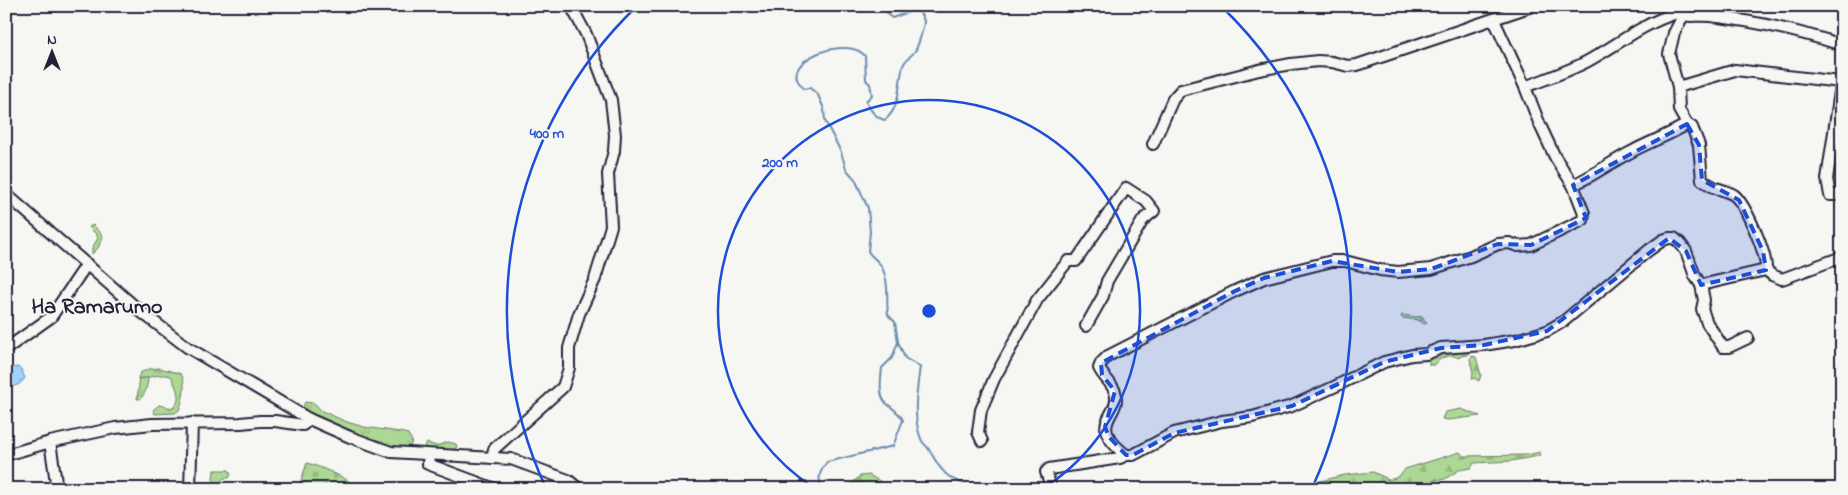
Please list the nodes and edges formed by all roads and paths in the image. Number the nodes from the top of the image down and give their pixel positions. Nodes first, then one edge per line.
1 (571, 6) edge
2 (1532, 6) edge
3 (1675, 12) edge
4 (1494, 20) junction
5 (1842, 45) edge
6 (1841, 80) edge
7 (1525, 87) junction
8 (1678, 87) junction
9 (1687, 124) junction
10 (1153, 144) dead end
11 (1572, 185) junction
12 (6, 194) edge
13 (1842, 195) edge
14 (1842, 256) edge
15 (87, 264) junction
16 (1766, 270) junction
17 (1701, 285) junction
18 (1086, 326) dead end
19 (1748, 338) dead end
20 (6, 349) edge
21 (309, 419) junction
22 (192, 423) junction
23 (982, 441) dead end
24 (50, 442) junction
25 (6, 455) edge
26 (429, 455) junction
27 (1126, 455) junction
28 (492, 458) junction
29 (1050, 484) dead end
30 (57, 489) edge
31 (190, 489) edge
32 (495, 489) edge
33 (579, 489) edge

1 - 28 street
2 - 4 street
3 - 5 street
3 - 7 street
3 - 8 street
4 - 7 street
4 - 10 street
6 - 8 street
6 - 13 street
7 - 11 street
8 - 9 street
9 - 11 street
9 - 16 street
11 - 27 street
12 - 15 street
14 - 16 street
15 - 20 street
15 - 21 street
16 - 17 street
17 - 19 street
17 - 27 street
18 - 23 street
21 - 22 street
21 - 26 street
22 - 24 street
22 - 31 street
24 - 25 street
24 - 30 street
26 - 28 street
26 - 32 street
27 - 29 street
28 - 33 street

